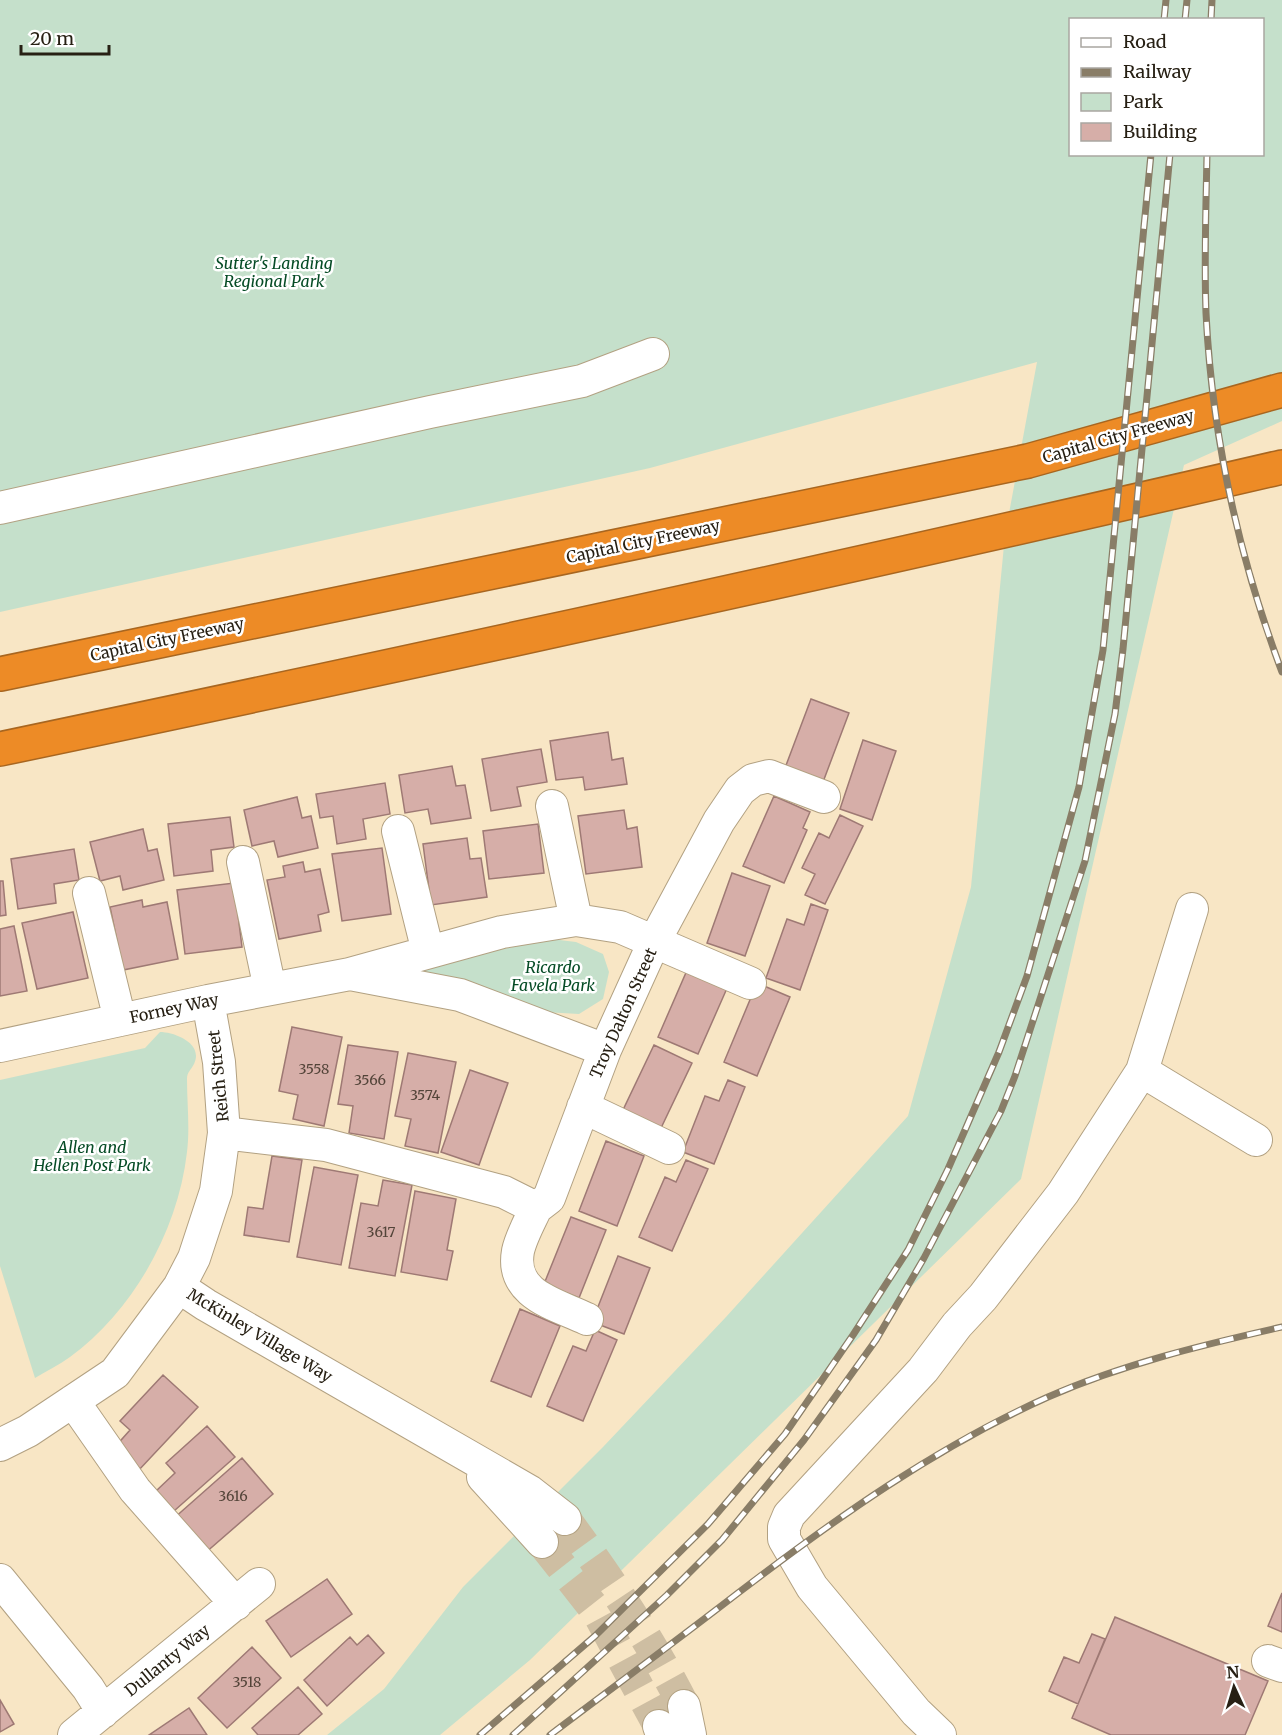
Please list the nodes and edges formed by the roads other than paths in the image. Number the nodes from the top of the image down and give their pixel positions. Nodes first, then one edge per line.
1 (652, 354) dead end
2 (1282, 390) edge
3 (1282, 467) edge
4 (0, 508) edge
5 (0, 674) edge
6 (0, 749) edge
7 (824, 797) dead end
8 (552, 806) dead end
9 (398, 831) dead end
10 (243, 862) dead end
11 (89, 893) dead end
12 (1192, 909) dead end
13 (576, 920) junction
14 (654, 942) junction
15 (428, 952) junction
16 (350, 974) junction
17 (750, 983) dead end
18 (270, 989) junction
19 (208, 1001) junction
20 (120, 1020) junction
21 (0, 1046) edge
22 (605, 1050) junction
23 (1142, 1071) junction
24 (583, 1107) junction
25 (224, 1133) junction
26 (1256, 1140) dead end
27 (669, 1148) dead end
28 (536, 1208) junction
29 (179, 1287) junction
30 (587, 1319) dead end
31 (73, 1401) junction
32 (0, 1445) edge
33 (457, 1450) junction
34 (565, 1519) tunnel mouth
35 (542, 1542) tunnel mouth
36 (259, 1584) dead end
37 (2, 1586) edge
38 (236, 1604) junction
39 (103, 1712) junction
40 (74, 1735) edge
41 (940, 1735) edge

1 - 4 street
2 - 5 highway, Capital City Freeway
3 - 6 highway
7 - 14 street, Troy Dalton Street
8 - 13 street
9 - 15 street
10 - 18 street
11 - 20 street
12 - 23 street
13 - 14 street, Forney Way
13 - 15 street, Forney Way
14 - 17 street, Forney Way
14 - 22 street, Troy Dalton Street
15 - 16 street, Forney Way
16 - 18 street, Forney Way
16 - 22 street, Forney Way
18 - 19 street, Forney Way
19 - 20 street, Forney Way
19 - 25 street, Reich Street
20 - 21 street, Forney Way
22 - 24 street, Troy Dalton Street
23 - 26 street
23 - 41 street
24 - 27 street
24 - 28 street, Troy Dalton Street
25 - 28 street
25 - 29 street, Reich Street
28 - 30 street, Troy Dalton Street
29 - 31 street, McKinley Village Way
29 - 33 street, McKinley Village Way
31 - 32 street, McKinley Village Way
31 - 38 street
33 - 34 street, McKinley Village Way
33 - 35 street, McKinley Village Way
36 - 38 street, Dullanty Way
37 - 39 street
38 - 39 street, Dullanty Way
39 - 40 street, Dullanty Way

